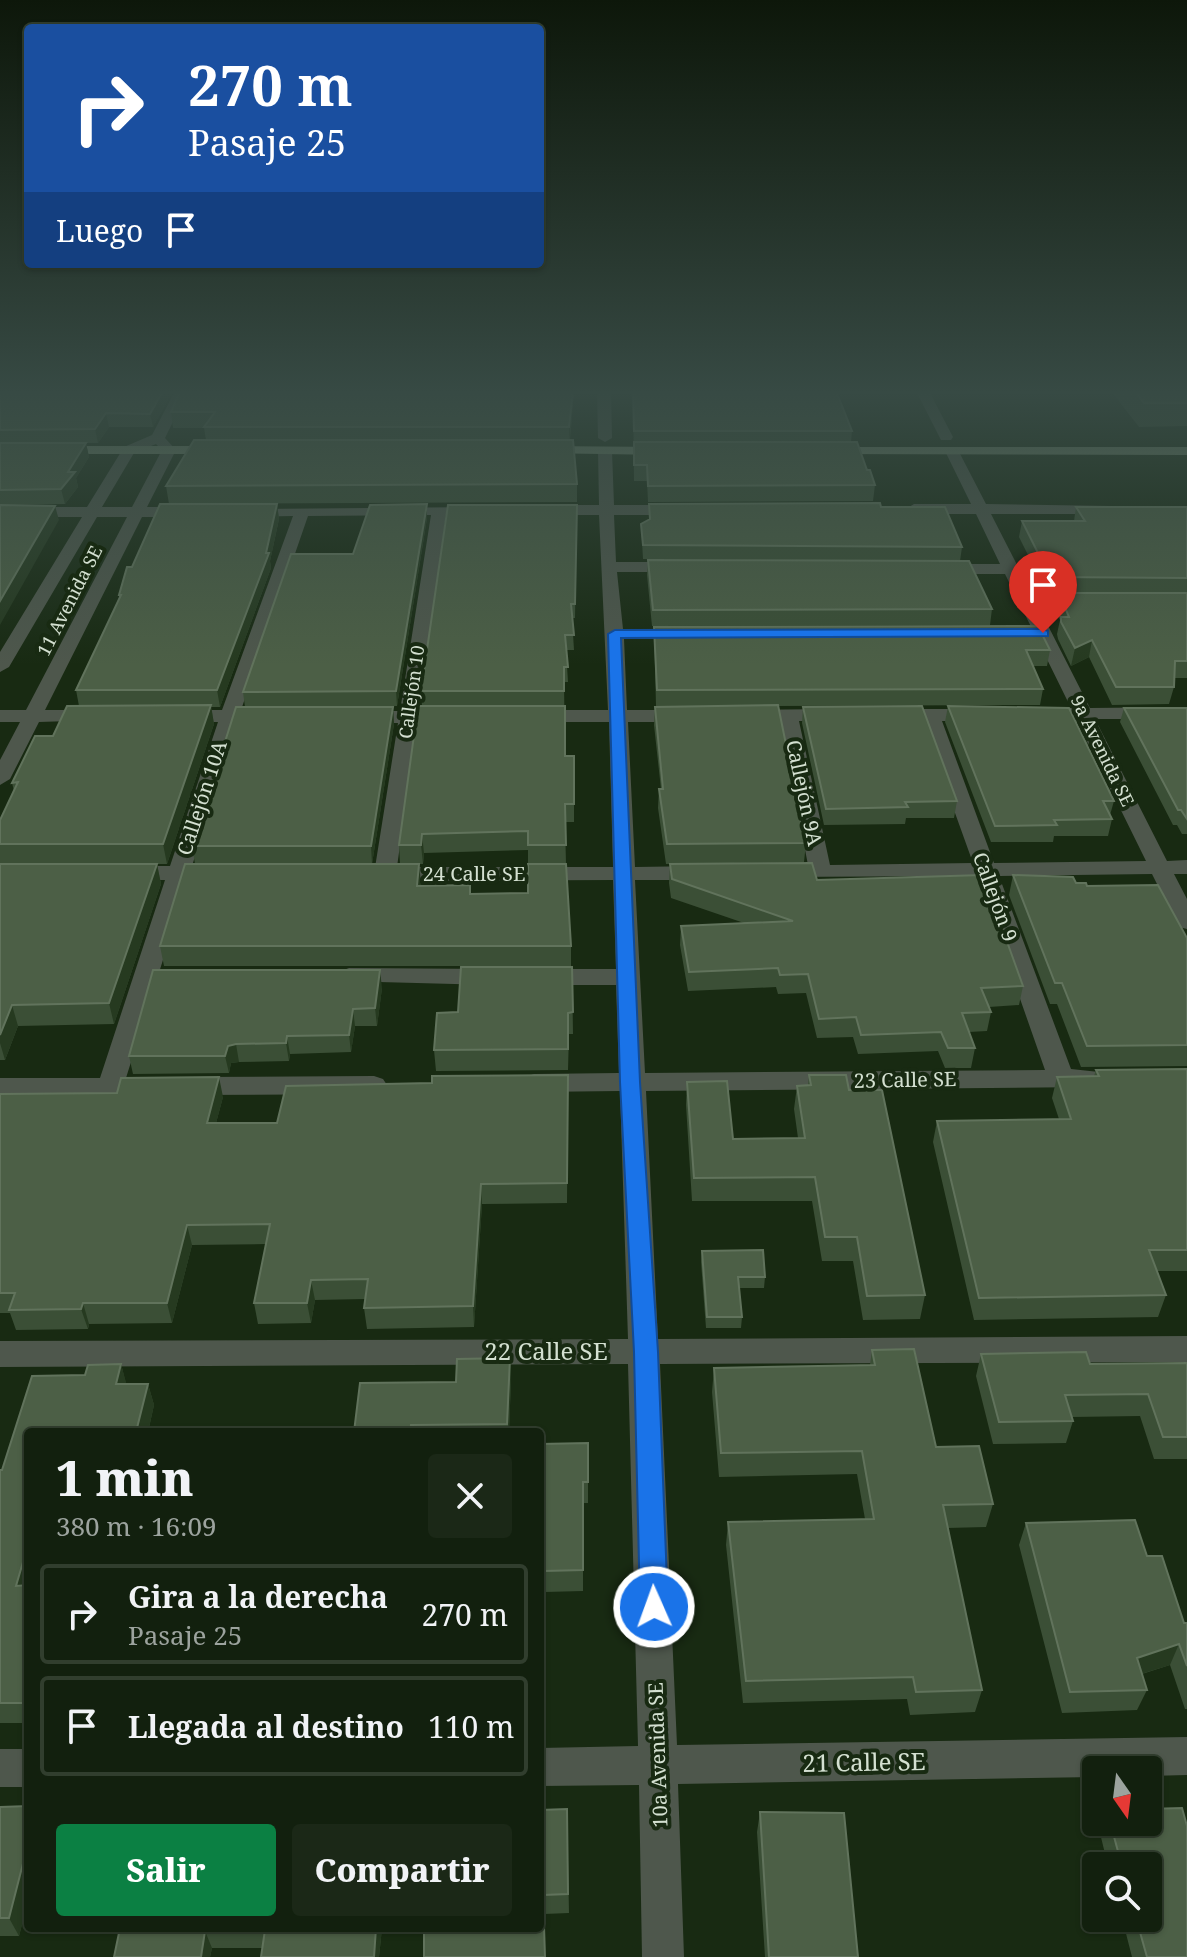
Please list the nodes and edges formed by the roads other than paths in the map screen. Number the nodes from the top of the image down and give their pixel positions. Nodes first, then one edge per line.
1 (110, 482) edge
2 (148, 482) edge
3 (606, 482) edge
4 (968, 482) edge
5 (903, 509) edge
6 (981, 509) junction
7 (1124, 509) edge
8 (500, 510) edge
9 (531, 510) edge
10 (607, 510) junction
11 (700, 510) edge
12 (439, 511) junction
13 (0, 512) edge
14 (92, 512) junction
15 (136, 512) junction
16 (302, 512) junction
17 (608, 567) junction
18 (701, 568) edge
19 (918, 569) edge
20 (1011, 569) junction
21 (1027, 601) junction
22 (1114, 601) edge
23 (615, 634) junction
24 (710, 634) edge
25 (0, 667) edge
26 (1187, 713) edge
27 (1084, 714) junction
28 (930, 715) junction
29 (991, 715) edge
30 (1022, 715) edge
31 (0, 716) edge
32 (34, 716) junction
33 (109, 716) edge
34 (169, 716) edge
35 (229, 716) junction
36 (513, 716) edge
37 (617, 716) junction
38 (788, 716) junction
39 (289, 717) edge
40 (349, 717) edge
41 (409, 717) junction
42 (468, 717) edge
43 (0, 779) edge
44 (1160, 867) junction
45 (1187, 867) edge
46 (984, 869) junction
47 (820, 871) junction
48 (760, 872) edge
49 (177, 873) junction
50 (241, 873) edge
51 (730, 873) edge
52 (104, 874) edge
53 (377, 874) joint
54 (624, 874) junction
55 (1187, 922) edge
56 (323, 976) edge
57 (626, 977) junction
58 (1061, 1078) junction
59 (1109, 1078) edge
60 (630, 1082) junction
61 (504, 1083) edge
62 (394, 1084) edge
63 (0, 1087) edge
64 (110, 1087) junction
65 (1187, 1349) edge
66 (646, 1352) junction
67 (0, 1354) edge
68 (1187, 1756) edge
69 (544, 1767) edge
70 (659, 1767) junction
71 (0, 1768) edge
72 (24, 1768) edge
73 (663, 1957) edge

1 - 14 street, 11 Avenida SE
2 - 15 street, 11 Avenida SE
3 - 10 street, 10a Avenida SE
4 - 6 street, 9a Avenida SE
5 - 6 street
6 - 7 street
6 - 20 street, 9a Avenida SE
8 - 12 street
9 - 10 street
10 - 11 street
10 - 17 street, 10a Avenida SE
12 - 16 street
12 - 41 street, Callejón 10
13 - 14 street
14 - 15 street
14 - 25 street, 11 Avenida SE
15 - 16 street
15 - 32 street, 11 Avenida SE
16 - 35 street, Callejón 10A
17 - 18 street
17 - 23 street, 10a Avenida SE
19 - 20 street
20 - 21 street, 9a Avenida SE
21 - 22 street
21 - 27 street, 9a Avenida SE
23 - 24 street
23 - 37 street, 10a Avenida SE
26 - 27 street
27 - 30 street
27 - 44 street, 9a Avenida SE
28 - 29 street
28 - 38 street
28 - 46 street, Callejón 9
31 - 32 street
32 - 33 street
32 - 43 street, 11 Avenida SE
34 - 35 street
35 - 39 street
35 - 49 street, Callejón 10A
36 - 37 street
37 - 38 street
37 - 54 street, 10a Avenida SE
38 - 47 street, Callejón 9A
40 - 41 street
41 - 42 street
41 - 53 street, Callejón 10
44 - 45 street
44 - 46 street
44 - 55 street, 9a Avenida SE
46 - 47 street
46 - 58 street, Callejón 9
47 - 48 street
49 - 50 street
49 - 52 street
49 - 64 street, Callejón 10A
51 - 54 street, 24 Calle SE
53 - 54 street, 24 Calle SE
54 - 57 street, 10a Avenida SE
56 - 57 street
57 - 60 street, 10a Avenida SE
58 - 59 street, 23 Calle SE
58 - 60 street, 23 Calle SE
60 - 61 street, 23 Calle SE
60 - 66 street, 10a Avenida SE
62 - 64 street
63 - 64 street
65 - 66 street, 22 Calle SE
66 - 67 street, 22 Calle SE
66 - 70 street, 10a Avenida SE
68 - 70 street, 21 Calle SE
69 - 70 street, 21 Calle SE
70 - 73 street, 10a Avenida SE
71 - 72 street

